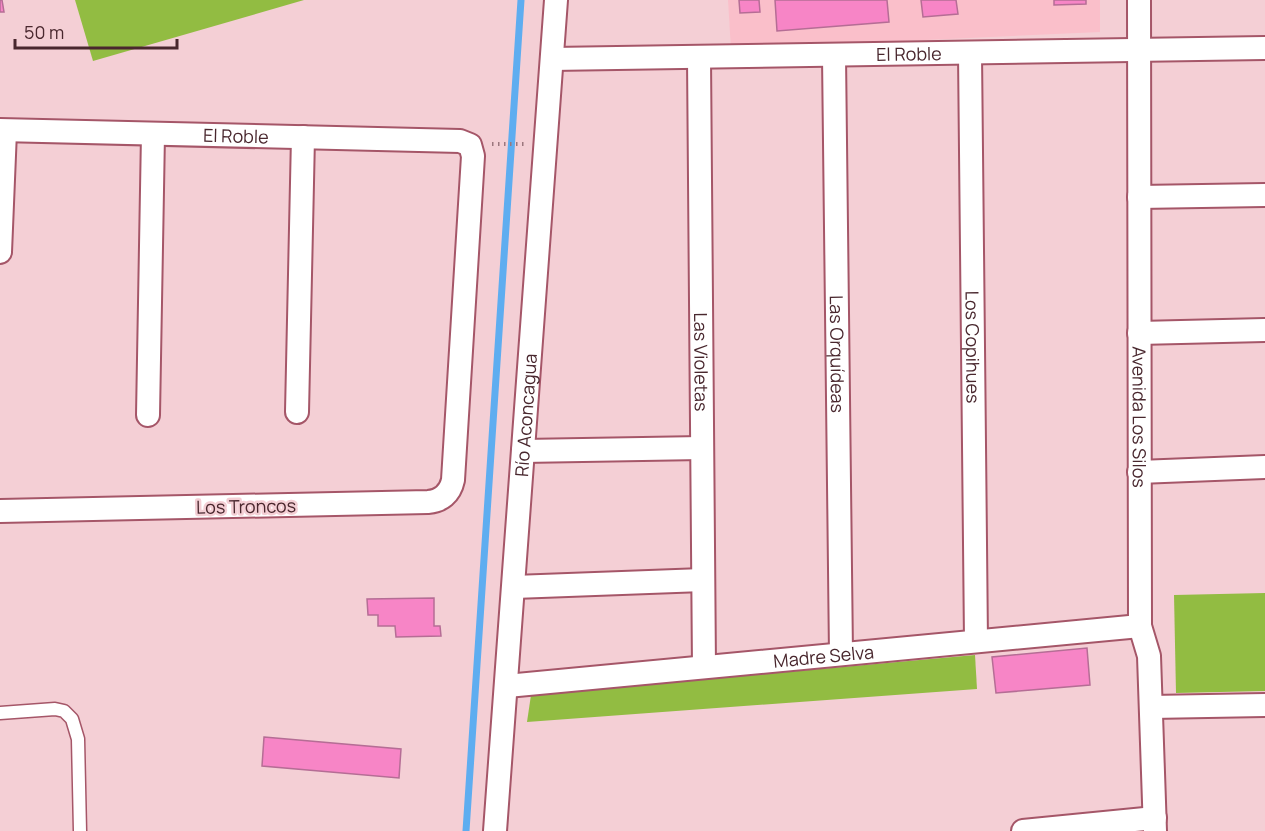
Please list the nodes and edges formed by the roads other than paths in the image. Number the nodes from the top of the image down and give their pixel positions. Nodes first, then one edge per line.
1 (556, 0) edge
2 (1139, 0) edge
3 (1265, 48) edge
4 (1139, 50) junction
5 (970, 53) junction
6 (834, 56) junction
7 (699, 58) junction
8 (552, 59) junction
9 (2, 130) edge
10 (153, 134) junction
11 (303, 137) junction
12 (470, 145) joint
13 (1265, 195) edge
14 (1139, 197) junction
15 (0, 252) edge
16 (1265, 330) edge
17 (1139, 333) junction
18 (297, 412) dead end
19 (148, 415) dead end
20 (702, 448) junction
21 (523, 451) junction
22 (1265, 467) edge
23 (1139, 472) junction
24 (0, 511) edge
25 (703, 580) junction
26 (514, 587) junction
27 (1140, 626) junction
28 (976, 641) junction
29 (841, 654) junction
30 (704, 667) junction
31 (507, 686) junction
32 (1265, 705) edge
33 (1151, 707) junction
34 (0, 713) edge
35 (1155, 825) edge
36 (80, 831) edge
37 (495, 831) edge
38 (1023, 831) edge

1 - 8 street, Río Aconcagua
2 - 4 street, Avenida Los Silos
3 - 4 street, El Roble
4 - 5 street, El Roble
4 - 14 street, Avenida Los Silos
5 - 6 street, El Roble
5 - 28 street, Los Copihues
6 - 7 street, El Roble
6 - 29 street, Las Orquídeas
7 - 8 street, El Roble
7 - 20 street, Las Violetas
8 - 21 street, Río Aconcagua
9 - 10 street, El Roble
9 - 15 street
10 - 11 street, El Roble
10 - 19 street
11 - 12 street, El Roble
11 - 18 street
12 - 24 street, Los Troncos
13 - 14 street
14 - 17 street, Avenida Los Silos
16 - 17 street
17 - 23 street, Avenida Los Silos
20 - 21 street
20 - 25 street, Las Violetas
21 - 26 street, Río Aconcagua
22 - 23 street
23 - 27 street, Avenida Los Silos
25 - 26 street
25 - 30 street, Las Violetas
26 - 31 street, Río Aconcagua
27 - 28 street, Madre Selva
27 - 33 street, Avenida Los Silos
28 - 29 street, Madre Selva
29 - 30 street, Madre Selva
30 - 31 street, Madre Selva
31 - 37 street, Río Aconcagua
32 - 33 street
33 - 35 street, Avenida Los Silos
34 - 36 lane
35 - 38 street

